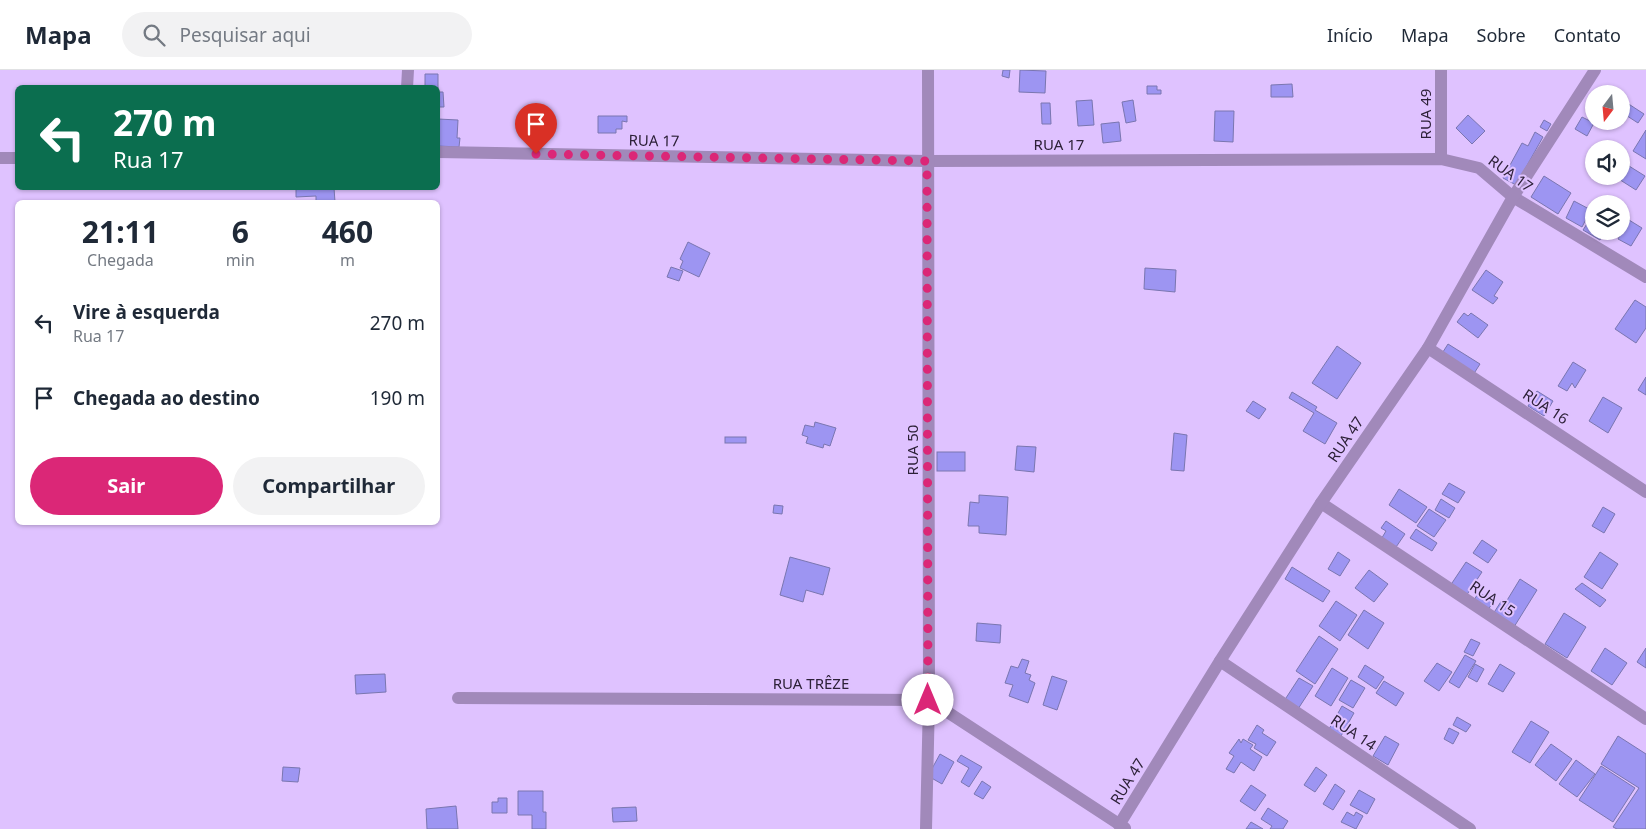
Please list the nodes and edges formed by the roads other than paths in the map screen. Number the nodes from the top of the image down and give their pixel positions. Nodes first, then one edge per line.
1 (408, 70) edge
2 (928, 70) edge
3 (1442, 70) edge
4 (1595, 70) edge
5 (407, 85) edge
6 (440, 152) edge
7 (0, 158) edge
8 (15, 158) edge
9 (1441, 159) junction
10 (927, 161) junction
11 (1513, 197) junction
12 (1646, 278) edge
13 (1428, 348) junction
14 (1646, 492) edge
15 (1321, 503) junction
16 (1220, 661) junction
17 (458, 698) dead end
18 (928, 700) junction
19 (1646, 719) edge
20 (1123, 827) edge
21 (926, 829) edge
22 (1470, 829) edge

1 - 5 street
2 - 10 street, RUA 50
3 - 9 street, RUA 49
4 - 11 street, RUA 47
6 - 10 street, RUA 17
7 - 8 street
9 - 10 street, RUA 17
9 - 11 street, RUA 17
10 - 18 street, RUA 50
11 - 12 street, RUA 17
11 - 13 street, RUA 47
13 - 14 street, RUA 16
13 - 15 street, RUA 47
15 - 16 street, RUA 47
15 - 19 street, RUA 15
16 - 20 street, RUA 47
16 - 22 street, RUA 14
17 - 18 street, RUA TRÊZE
18 - 20 street
18 - 21 street, RUA 50

